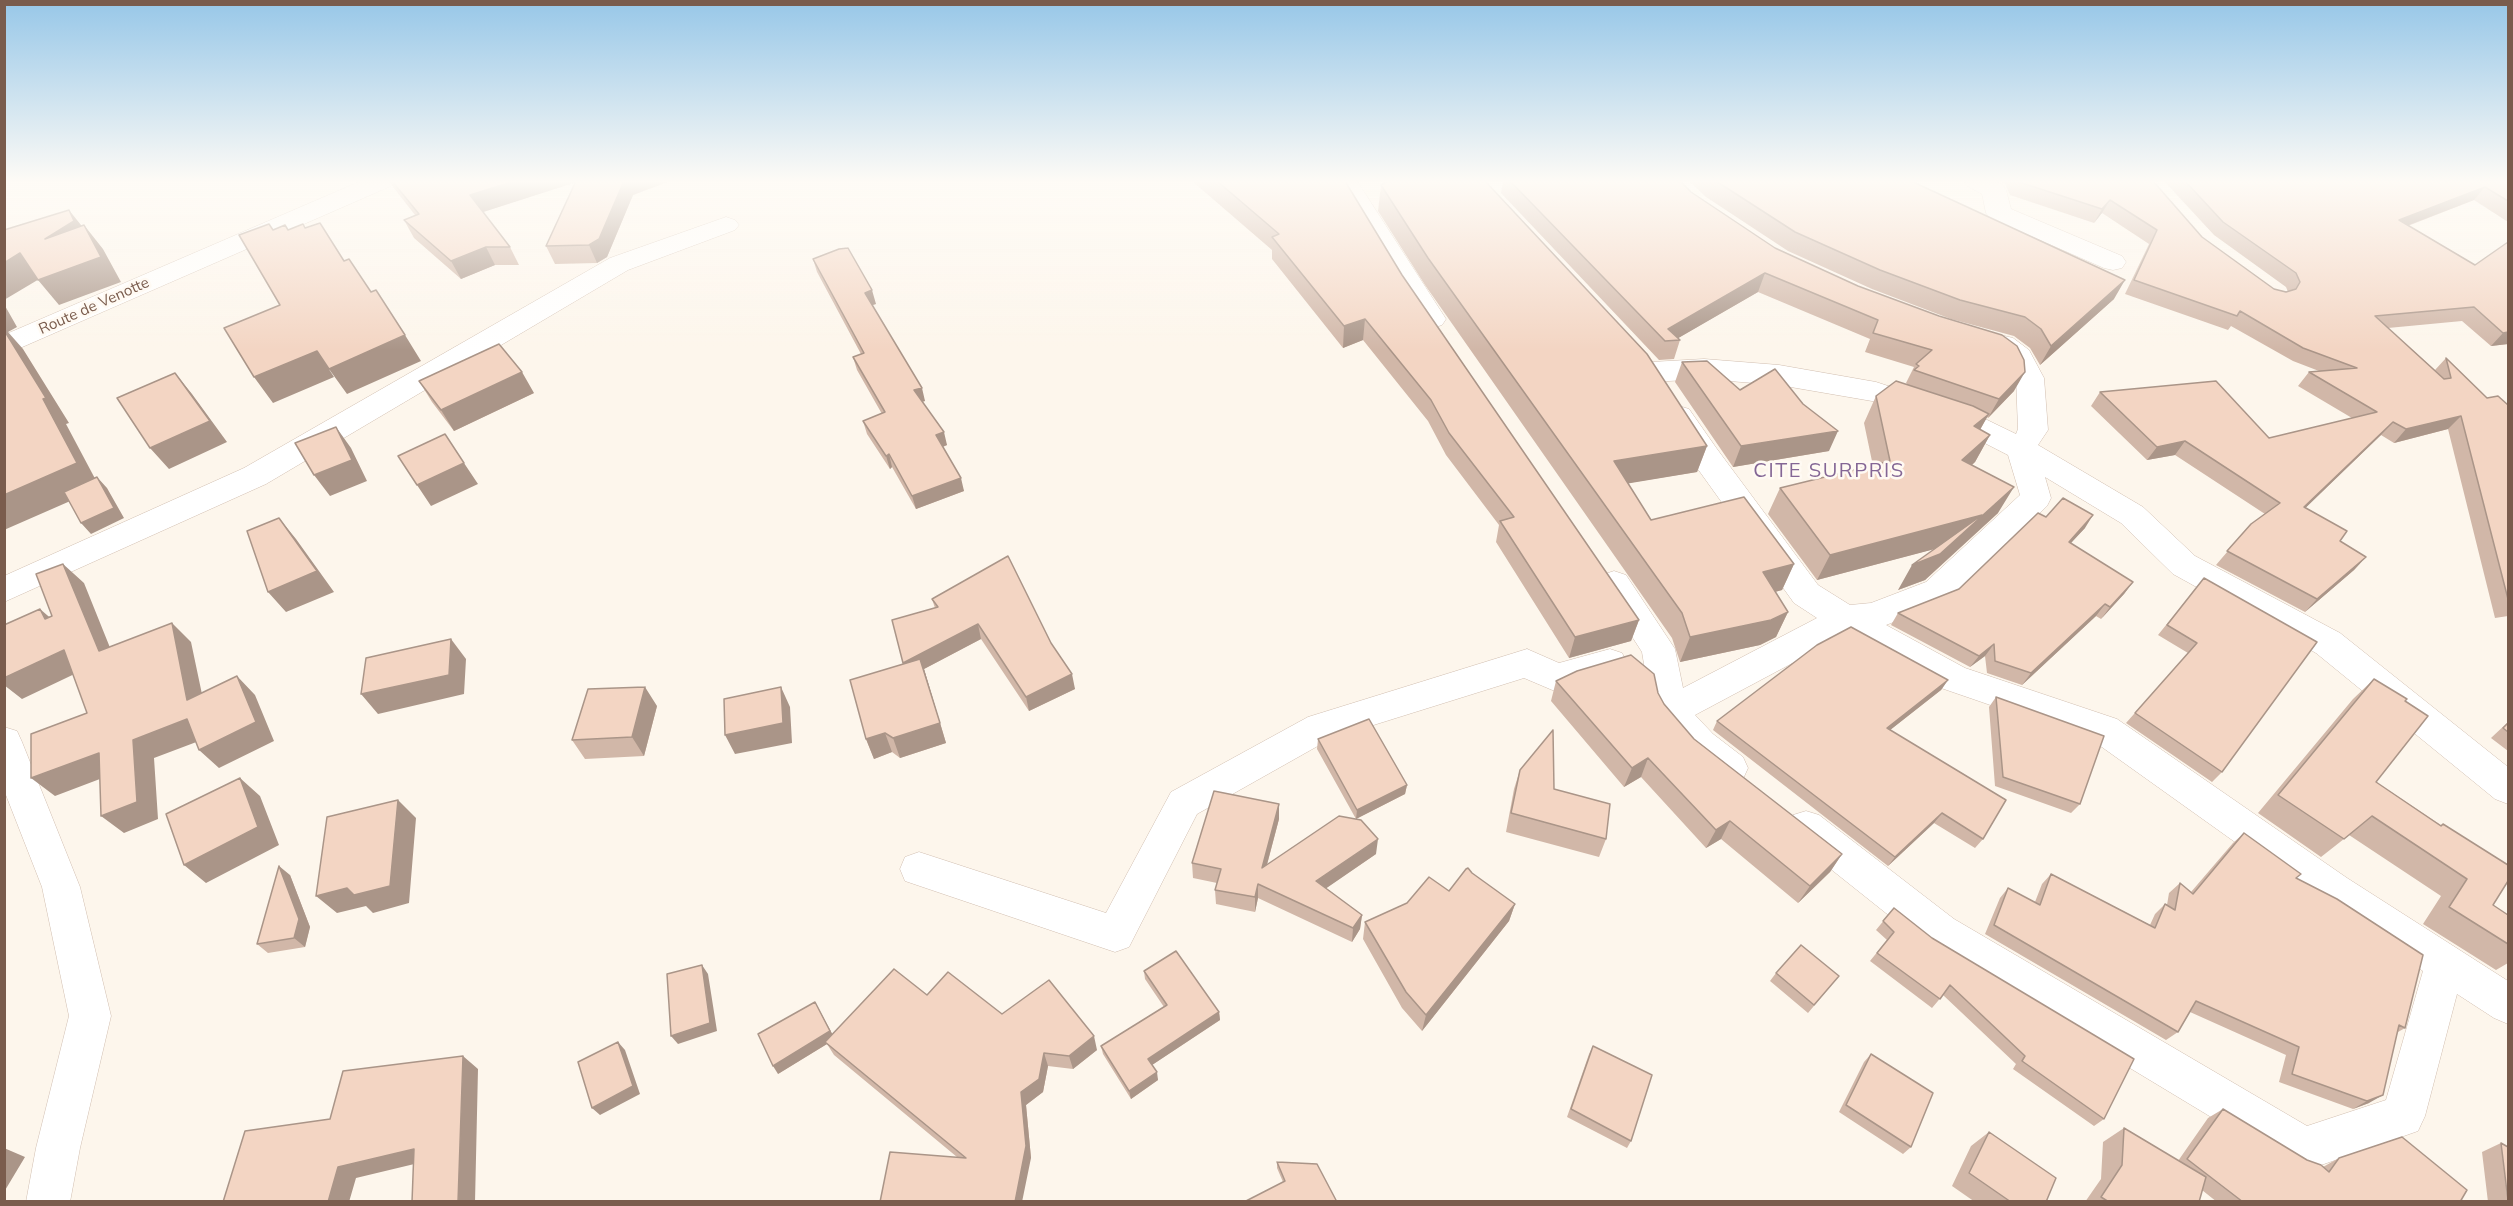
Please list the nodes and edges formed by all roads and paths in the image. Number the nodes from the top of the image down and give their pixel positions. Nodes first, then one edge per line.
1 (253, 237) edge
2 (692, 237) edge
3 (1379, 237) edge
4 (2055, 237) edge
5 (2113, 262) dead end
6 (1971, 336) edge
7 (1445, 339) edge
8 (4, 346) edge
9 (2021, 449) junction
10 (1598, 562) edge
11 (4, 590) edge
12 (1845, 619) junction
13 (1658, 650) junction
14 (1670, 712) junction
15 (4, 742) edge
16 (2508, 788) edge
17 (919, 869) dead end
18 (2445, 963) junction
19 (2508, 1004) edge
20 (48, 1202) edge

1 - 8 street, Route de Venotte
2 - 11 street
3 - 7 street
4 - 5 street
6 - 9 street
9 - 12 street
9 - 12 street
9 - 16 street
10 - 13 street
12 - 14 street
12 - 18 street
13 - 14 street
13 - 17 street
14 - 18 street
15 - 20 street
18 - 19 street

